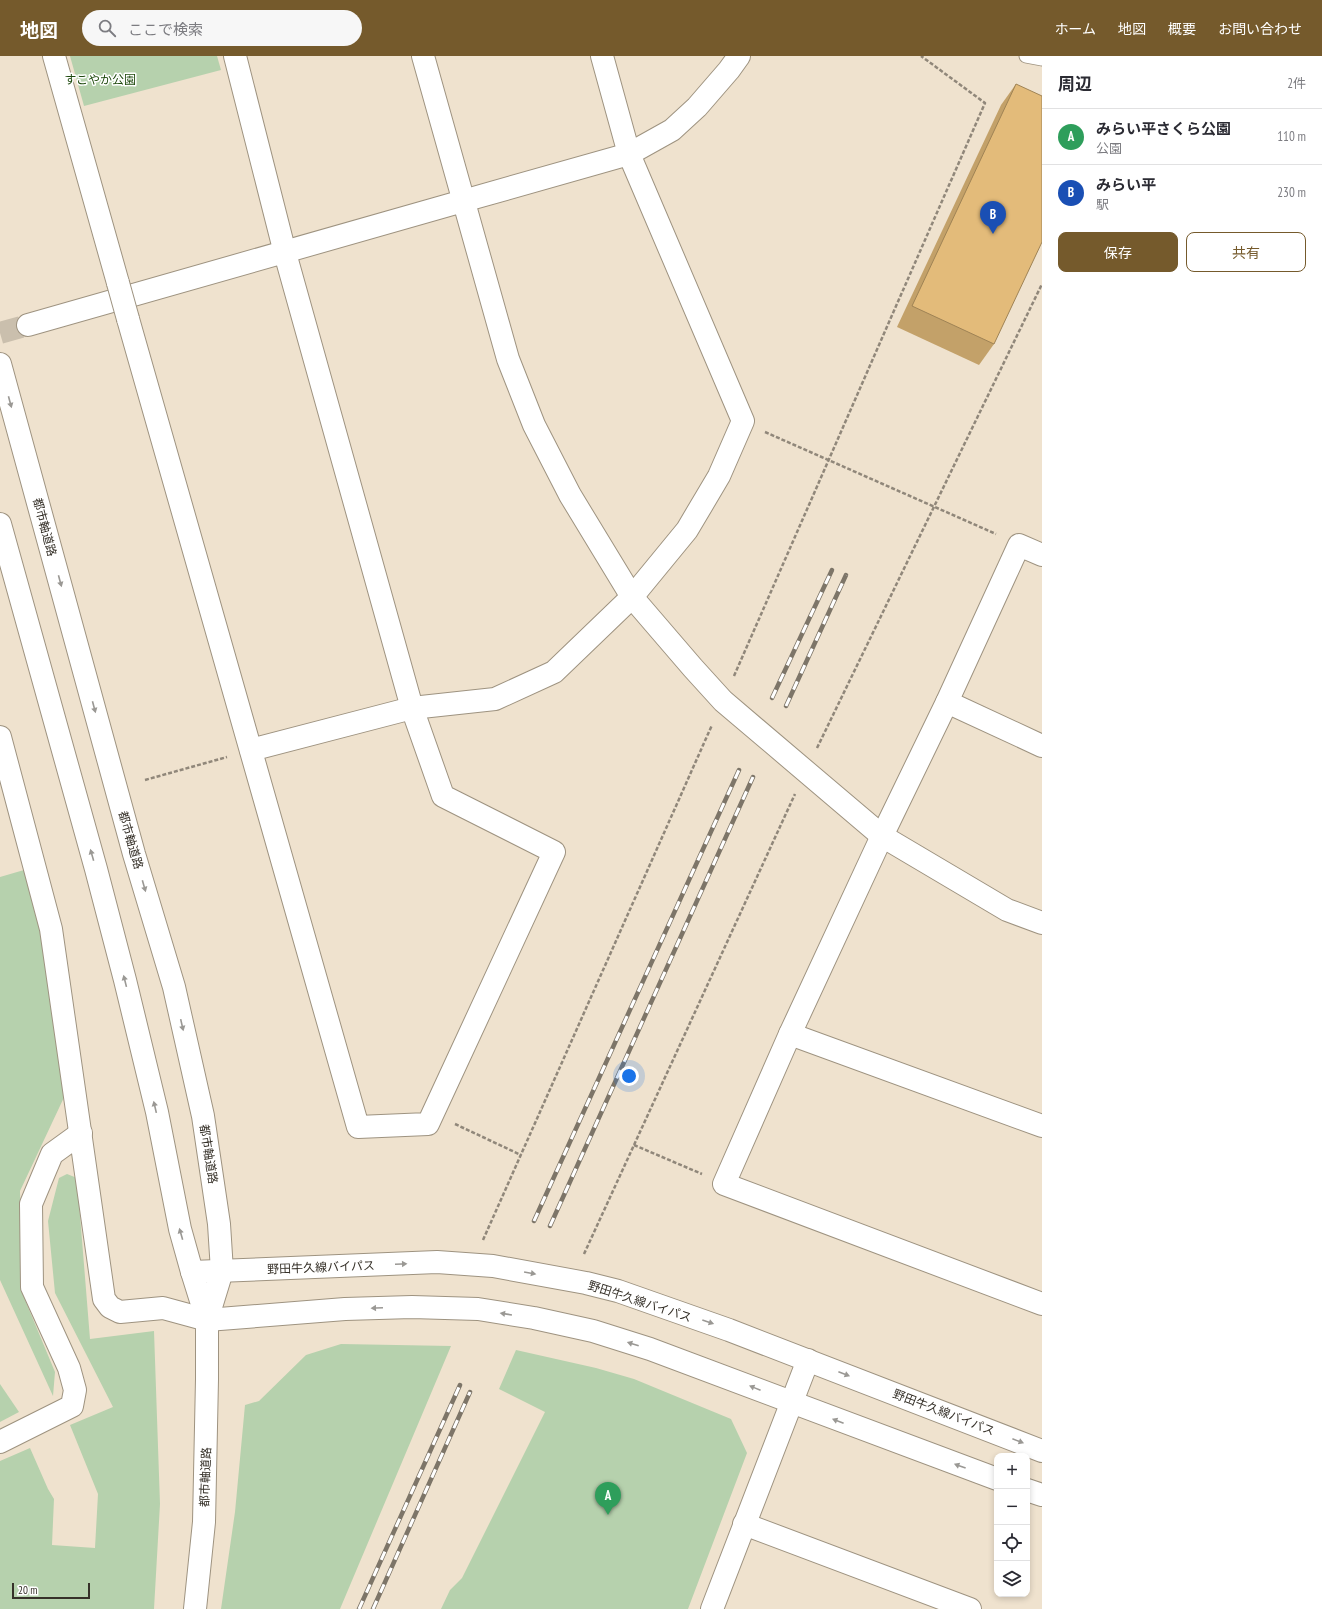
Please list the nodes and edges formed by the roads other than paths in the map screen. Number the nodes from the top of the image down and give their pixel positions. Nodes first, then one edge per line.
1 (54, 56) edge
2 (235, 56) edge
3 (423, 56) edge
4 (602, 56) edge
5 (739, 56) edge
6 (1026, 56) edge
7 (1042, 59) edge
8 (629, 154) junction
9 (463, 201) junction
10 (285, 253) junction
11 (28, 325) tunnel mouth
12 (0, 364) edge
13 (0, 524) edge
14 (1042, 555) edge
15 (632, 597) junction
16 (947, 702) junction
17 (412, 708) junction
18 (0, 737) edge
19 (1042, 746) edge
20 (251, 750) junction
21 (882, 836) junction
22 (1042, 923) edge
23 (790, 1034) junction
24 (1042, 1126) edge
25 (81, 1133) junction
26 (192, 1272) junction
27 (222, 1272) junction
28 (1042, 1304) edge
29 (207, 1320) junction
30 (808, 1360) junction
31 (791, 1402) junction
32 (0, 1442) edge
33 (1042, 1451) edge
34 (994, 1478) edge
35 (1030, 1491) edge
36 (1042, 1495) edge
37 (744, 1524) junction
38 (926, 1601) edge
39 (195, 1609) edge
40 (712, 1609) edge
41 (970, 1609) edge

1 - 20 street, bridge
2 - 10 street
3 - 9 street
4 - 8 street
5 - 8 street
6 - 7 lane
8 - 9 street
8 - 15 street
9 - 10 street
9 - 15 street
10 - 11 street
10 - 17 street
12 -> 27 street, 都市軸道路
26 -> 13 street, 都市軸道路
14 - 16 street
15 - 17 street
15 - 21 street
16 - 19 street
16 - 21 street
17 - 20 street
17 - 20 street
18 - 25 street
21 - 22 street
21 - 23 street
23 - 24 street
23 - 28 street
25 - 29 street
25 - 32 street
26 - 27 street, 野田牛久線バイパス
26 - 29 street, 都市軸道路
27 - 29 street, 都市軸道路
27 -> 30 street, 野田牛久線バイパス
31 -> 29 street
29 - 39 street, 都市軸道路
30 - 31 street
30 -> 33 street, 野田牛久線バイパス
34 -> 31 street
31 - 37 street
35 - 36 street
37 - 38 street
37 - 40 street
38 - 41 street

